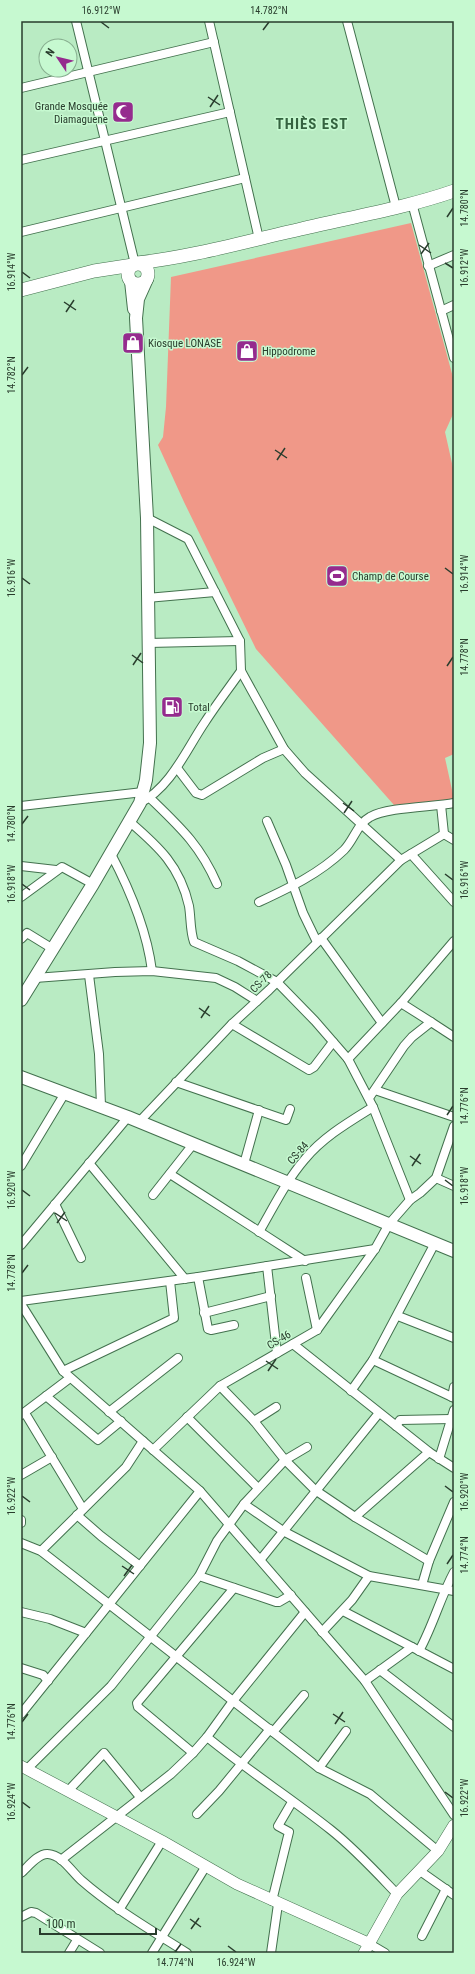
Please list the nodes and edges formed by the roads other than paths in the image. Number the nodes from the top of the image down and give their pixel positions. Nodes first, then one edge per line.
1 (76, 21) edge
2 (209, 21) edge
3 (347, 21) edge
4 (214, 42) junction
5 (89, 72) junction
6 (21, 88) edge
7 (230, 112) junction
8 (105, 140) junction
9 (21, 160) edge
10 (246, 178) junction
11 (454, 191) edge
12 (412, 203) junction
13 (396, 207) junction
14 (121, 208) junction
15 (21, 232) edge
16 (259, 238) junction
17 (454, 255) edge
18 (173, 257) junction
19 (428, 266) junction
20 (133, 270) junction
21 (147, 278) junction
22 (21, 290) edge
23 (454, 305) edge
24 (441, 311) junction
25 (136, 318) junction
26 (454, 355) edge
27 (148, 518) junction
28 (215, 592) junction
29 (148, 598) junction
30 (240, 641) junction
31 (148, 643) junction
32 (241, 671) junction
33 (284, 749) junction
34 (177, 768) junction
35 (144, 798) junction
36 (454, 803) edge
37 (441, 804) junction
38 (21, 806) edge
39 (267, 821) dead end
40 (130, 822) junction
41 (362, 823) junction
42 (444, 834) junction
43 (454, 840) edge
44 (111, 854) junction
45 (411, 854) junction
46 (401, 860) junction
47 (21, 866) edge
48 (56, 870) junction
49 (93, 884) junction
50 (217, 884) dead end
51 (293, 886) junction
52 (21, 897) edge
53 (259, 902) dead end
54 (454, 902) edge
55 (21, 939) edge
56 (319, 940) junction
57 (453, 944) edge
58 (53, 949) junction
59 (152, 972) junction
60 (89, 975) junction
61 (35, 978) junction
62 (276, 982) junction
63 (23, 994) edge
64 (257, 1001) junction
65 (401, 1003) junction
66 (431, 1022) junction
67 (382, 1023) junction
68 (232, 1024) junction
69 (454, 1037) edge
70 (333, 1042) junction
71 (348, 1059) junction
72 (21, 1077) edge
73 (176, 1082) junction
74 (375, 1090) junction
75 (65, 1093) junction
76 (369, 1098) junction
77 (101, 1106) junction
78 (373, 1107) junction
79 (290, 1109) dead end
80 (259, 1110) junction
81 (128, 1117) junction
82 (454, 1117) edge
83 (140, 1122) junction
84 (454, 1126) edge
85 (194, 1144) junction
86 (89, 1163) junction
87 (244, 1164) junction
88 (21, 1166) edge
89 (170, 1174) junction
90 (436, 1178) junction
91 (288, 1182) junction
92 (454, 1186) edge
93 (154, 1195) dead end
94 (410, 1200) junction
95 (55, 1204) junction
96 (389, 1224) junction
97 (259, 1232) junction
98 (435, 1243) junction
99 (21, 1245) edge
100 (374, 1250) junction
101 (454, 1251) edge
102 (81, 1258) dead end
103 (305, 1261) junction
104 (268, 1266) junction
105 (198, 1277) junction
106 (306, 1278) dead end
107 (185, 1279) junction
108 (170, 1281) junction
109 (271, 1296) junction
110 (21, 1302) edge
111 (204, 1313) junction
112 (398, 1316) junction
113 (234, 1326) dead end
114 (317, 1330) junction
115 (454, 1338) edge
116 (293, 1344) junction
117 (277, 1353) junction
118 (178, 1358) dead end
119 (373, 1360) junction
120 (63, 1371) junction
121 (70, 1378) junction
122 (220, 1386) junction
123 (454, 1387) edge
124 (351, 1391) junction
125 (46, 1396) junction
126 (453, 1398) edge
127 (276, 1407) dead end
128 (454, 1410) edge
129 (109, 1412) junction
130 (378, 1413) junction
131 (23, 1414) edge
132 (187, 1417) junction
133 (452, 1419) junction
134 (120, 1421) junction
135 (254, 1421) junction
136 (396, 1426) junction
137 (142, 1441) junction
138 (307, 1447) dead end
139 (153, 1450) junction
140 (429, 1452) junction
141 (52, 1457) junction
142 (439, 1459) junction
143 (285, 1460) junction
144 (454, 1468) edge
145 (21, 1475) edge
146 (258, 1488) junction
147 (315, 1490) junction
148 (200, 1491) junction
149 (454, 1502) edge
150 (244, 1504) junction
151 (80, 1512) junction
152 (355, 1517) junction
153 (229, 1522) junction
154 (283, 1531) junction
155 (21, 1543) edge
156 (41, 1550) junction
157 (260, 1559) junction
158 (429, 1562) junction
159 (140, 1566) junction
160 (454, 1572) edge
161 (199, 1576) junction
162 (369, 1576) junction
163 (422, 1585) junction
164 (234, 1588) junction
165 (445, 1589) junction
166 (454, 1591) edge
167 (291, 1595) junction
168 (109, 1604) junction
169 (343, 1610) junction
170 (21, 1612) edge
171 (305, 1612) junction
172 (322, 1632) junction
173 (86, 1633) junction
174 (151, 1637) junction
175 (415, 1649) junction
176 (176, 1656) junction
177 (21, 1668) edge
178 (454, 1669) edge
179 (380, 1670) junction
180 (48, 1680) junction
181 (365, 1681) junction
182 (304, 1695) dead end
183 (233, 1701) junction
184 (21, 1714) edge
185 (454, 1727) edge
186 (271, 1730) junction
187 (346, 1731) dead end
188 (207, 1737) junction
189 (193, 1753) junction
190 (241, 1765) junction
191 (24, 1767) edge
192 (318, 1768) junction
193 (68, 1792) junction
194 (140, 1797) junction
195 (292, 1802) junction
196 (197, 1814) dead end
197 (454, 1815) edge
198 (115, 1817) junction
199 (454, 1825) edge
200 (162, 1841) junction
201 (438, 1851) junction
202 (61, 1860) junction
203 (206, 1866) junction
204 (420, 1871) junction
205 (21, 1874) edge
206 (446, 1889) junction
207 (397, 1894) junction
208 (454, 1895) edge
209 (275, 1902) junction
210 (119, 1910) junction
211 (21, 1917) edge
212 (422, 1936) dead end
213 (162, 1937) junction
214 (77, 1940) junction
215 (366, 1948) edge
216 (69, 1953) edge
217 (100, 1953) edge
218 (152, 1953) edge
219 (187, 1953) edge
220 (271, 1953) edge
221 (385, 1953) edge

1 - 5 street
2 - 4 street
3 - 13 street
4 - 5 street
4 - 7 street
5 - 6 street
5 - 8 street
7 - 8 street
7 - 10 street
8 - 9 street
8 - 14 street
10 - 14 street
10 - 16 street
11 - 12 main road
12 - 13 main road
12 - 19 street
13 - 16 main road
14 - 15 street
14 - 20 street
16 - 18 main road
17 - 19 street
18 - 20 main road
18 - 21 main road
19 - 24 street
20 - 21 main road
20 - 21 main road
20 - 22 main road
20 - 25 main road
21 - 25 main road
23 - 24 street
24 - 26 street
25 - 27 main road
27 - 28 street
27 - 29 main road
28 - 29 street
28 - 30 street
29 - 31 main road
30 - 31 street
30 - 32 street
31 - 35 main road
32 - 33 street
32 - 34 street
33 - 34 street
33 - 41 street
34 - 35 street
35 - 38 street
35 - 40 main road
35 - 50 street
36 - 37 street
37 - 41 street
37 - 42 street
39 - 51 street
40 - 44 main road
40 - 62 street
41 - 46 street
41 - 51 street
42 - 43 street
42 - 45 street, CS-78
44 - 49 main road
44 - 59 street
45 - 46 street, CS-78
45 - 54 street
46 - 56 street, CS-78
47 - 48 street
48 - 49 street
48 - 52 street
49 - 58 main road
51 - 53 street
51 - 56 street
55 - 58 street
56 - 62 street, CS-78
56 - 67 street
57 - 65 street
58 - 61 main road
59 - 60 street
59 - 64 street
60 - 61 street
60 - 77 street
61 - 63 main road
62 - 64 street, CS-78
62 - 70 street
64 - 68 street, CS-78
65 - 66 street
65 - 67 street
66 - 69 street
66 - 74 street
67 - 71 street
68 - 70 street
68 - 73 street, CS-78
70 - 71 street
71 - 76 street
72 - 75 main road
73 - 80 street
73 - 83 street, CS-78
74 - 76 street
74 - 82 street
75 - 77 main road
75 - 88 street
76 - 78 street
77 - 81 main road
78 - 91 street, CS-84
78 - 94 street
79 - 80 street
80 - 87 street
81 - 83 main road
81 - 86 street
83 - 85 main road
84 - 90 street
85 - 87 main road
85 - 89 street
86 - 95 street
86 - 107 street
87 - 91 main road
89 - 93 street
89 - 97 street
90 - 92 street
90 - 94 street, CS-46
91 - 96 main road
91 - 97 street, CS-84
94 - 96 street, CS-46
95 - 99 street
95 - 102 street
96 - 98 main road
96 - 100 street, CS-46
97 - 103 street
98 - 101 main road
98 - 112 street
100 - 103 street
100 - 114 street, CS-46
103 - 104 street
104 - 105 street
104 - 109 street
105 - 107 street
105 - 111 street
106 - 114 street
107 - 108 street
108 - 110 street
108 - 120 street
109 - 111 street
109 - 117 street
110 - 120 street
111 - 113 street
112 - 115 street
112 - 119 street
114 - 116 street, CS-46
116 - 117 street, CS-46
116 - 124 street
117 - 122 street, CS-46
118 - 129 street
119 - 124 street
119 - 126 street
120 - 121 street
121 - 125 street
121 - 129 street
122 - 132 street, CS-46
122 - 135 street
123 - 126 street
124 - 130 street
125 - 131 street
125 - 134 street
127 - 135 street
128 - 133 street
129 - 134 street
130 - 136 street
130 - 147 street
131 - 141 street
132 - 139 street, CS-46
132 - 146 street
133 - 136 street
133 - 142 street
134 - 137 street
135 - 143 street
136 - 140 street
137 - 139 street
137 - 151 street
138 - 143 street
139 - 148 street
140 - 142 street
140 - 152 street
141 - 145 street
141 - 151 street
142 - 144 street
143 - 146 street
143 - 147 street
146 - 150 street
147 - 152 street
147 - 154 street
148 - 153 street
148 - 159 street
149 - 158 street
150 - 153 street
150 - 154 street
151 - 156 street
151 - 159 street
152 - 158 street
153 - 157 street
153 - 161 street
154 - 157 street
154 - 162 street
155 - 156 street
156 - 168 street
157 - 167 street
158 - 163 street
159 - 168 street
160 - 165 street
161 - 164 street
161 - 174 street
162 - 163 street
162 - 169 street
163 - 165 street
164 - 167 street
164 - 176 street
165 - 166 street
165 - 175 street
167 - 171 street
168 - 173 street
168 - 174 street
169 - 172 street
169 - 175 street
170 - 173 street
171 - 172 street
171 - 183 street
172 - 181 street
173 - 180 street
174 - 176 street
174 - 191 street
175 - 178 street
175 - 179 street
176 - 183 street
176 - 189 street
177 - 180 street
179 - 181 street
179 - 185 street
180 - 184 street
181 - 197 street
182 - 186 street
183 - 186 street
183 - 188 street
186 - 190 street
186 - 192 street
187 - 192 street
188 - 189 street
188 - 190 street
189 - 194 street
190 - 195 street
190 - 196 street
191 - 193 street
192 - 201 street
193 - 194 street
193 - 198 street
194 - 198 street
195 - 207 street
195 - 209 street
198 - 200 street
198 - 202 street
199 - 201 street
200 - 203 street
200 - 210 street
201 - 204 street
202 - 205 street
202 - 210 street
203 - 209 street
203 - 213 street
204 - 206 street
204 - 207 street
206 - 208 street
206 - 212 street
207 - 215 street
209 - 215 street
209 - 220 street
210 - 213 street
211 - 214 street
213 - 218 street
213 - 219 street
214 - 216 street
214 - 217 street
215 - 221 street

